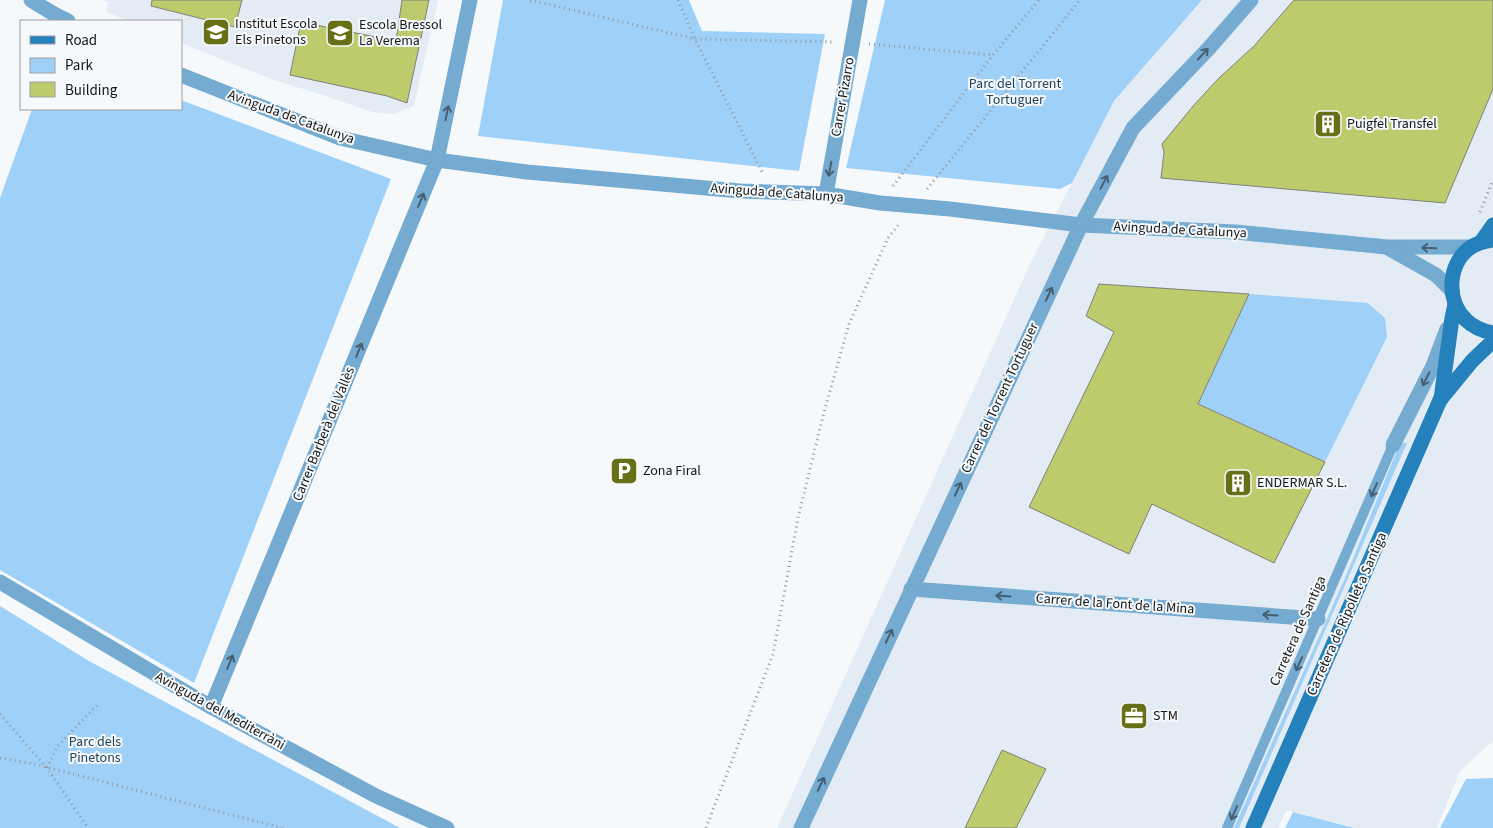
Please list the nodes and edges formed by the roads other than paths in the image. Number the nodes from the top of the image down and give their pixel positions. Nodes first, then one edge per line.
1 (30, 0) edge
2 (470, 0) edge
3 (860, 0) edge
4 (1251, 0) edge
5 (66, 20) edge
6 (182, 75) edge
7 (437, 160) junction
8 (826, 194) junction
9 (1081, 225) junction
10 (1493, 225) edge
11 (1482, 243) edge
12 (1387, 247) junction
13 (1453, 304) junction
14 (1493, 334) edge
15 (1493, 342) edge
16 (1440, 400) junction
17 (1393, 445) joint
18 (0, 582) edge
19 (911, 589) junction
20 (1318, 619) junction
21 (211, 707) junction
22 (447, 828) edge
23 (800, 828) edge
24 (1227, 828) edge
25 (1254, 828) edge

1 - 5 street
7 -> 2 street, Carrer Barberà del Vallès
3 -> 8 street, Carrer Pizarro
9 -> 4 street, Carrer del Torrent Tortuguer
6 - 7 street, Avinguda de Catalunya
7 - 8 street, Avinguda de Catalunya
21 -> 7 street, Carrer Barberà del Vallès
8 - 9 street, Avinguda de Catalunya
9 - 12 street, Avinguda de Catalunya
19 -> 9 street, Carrer del Torrent Tortuguer
10 - 11 main road
11 -> 12 street, Avinguda de Catalunya
11 - 13 main road
12 - 13 street, Avinguda de Catalunya
13 - 14 main road
13 - 16 main road
13 -> 17 street
15 - 16 main road
16 - 25 main road, Carretera de Ripollet a Santiga
17 -> 20 lane, Carretera de Santiga
18 - 21 street, Avinguda del Mediterràni
20 -> 19 street, Carrer de la Font de la Mina
23 -> 19 street, Carrer del Torrent Tortuguer
20 -> 24 lane, Carretera de Santiga
21 - 22 street, Avinguda del Mediterràni

